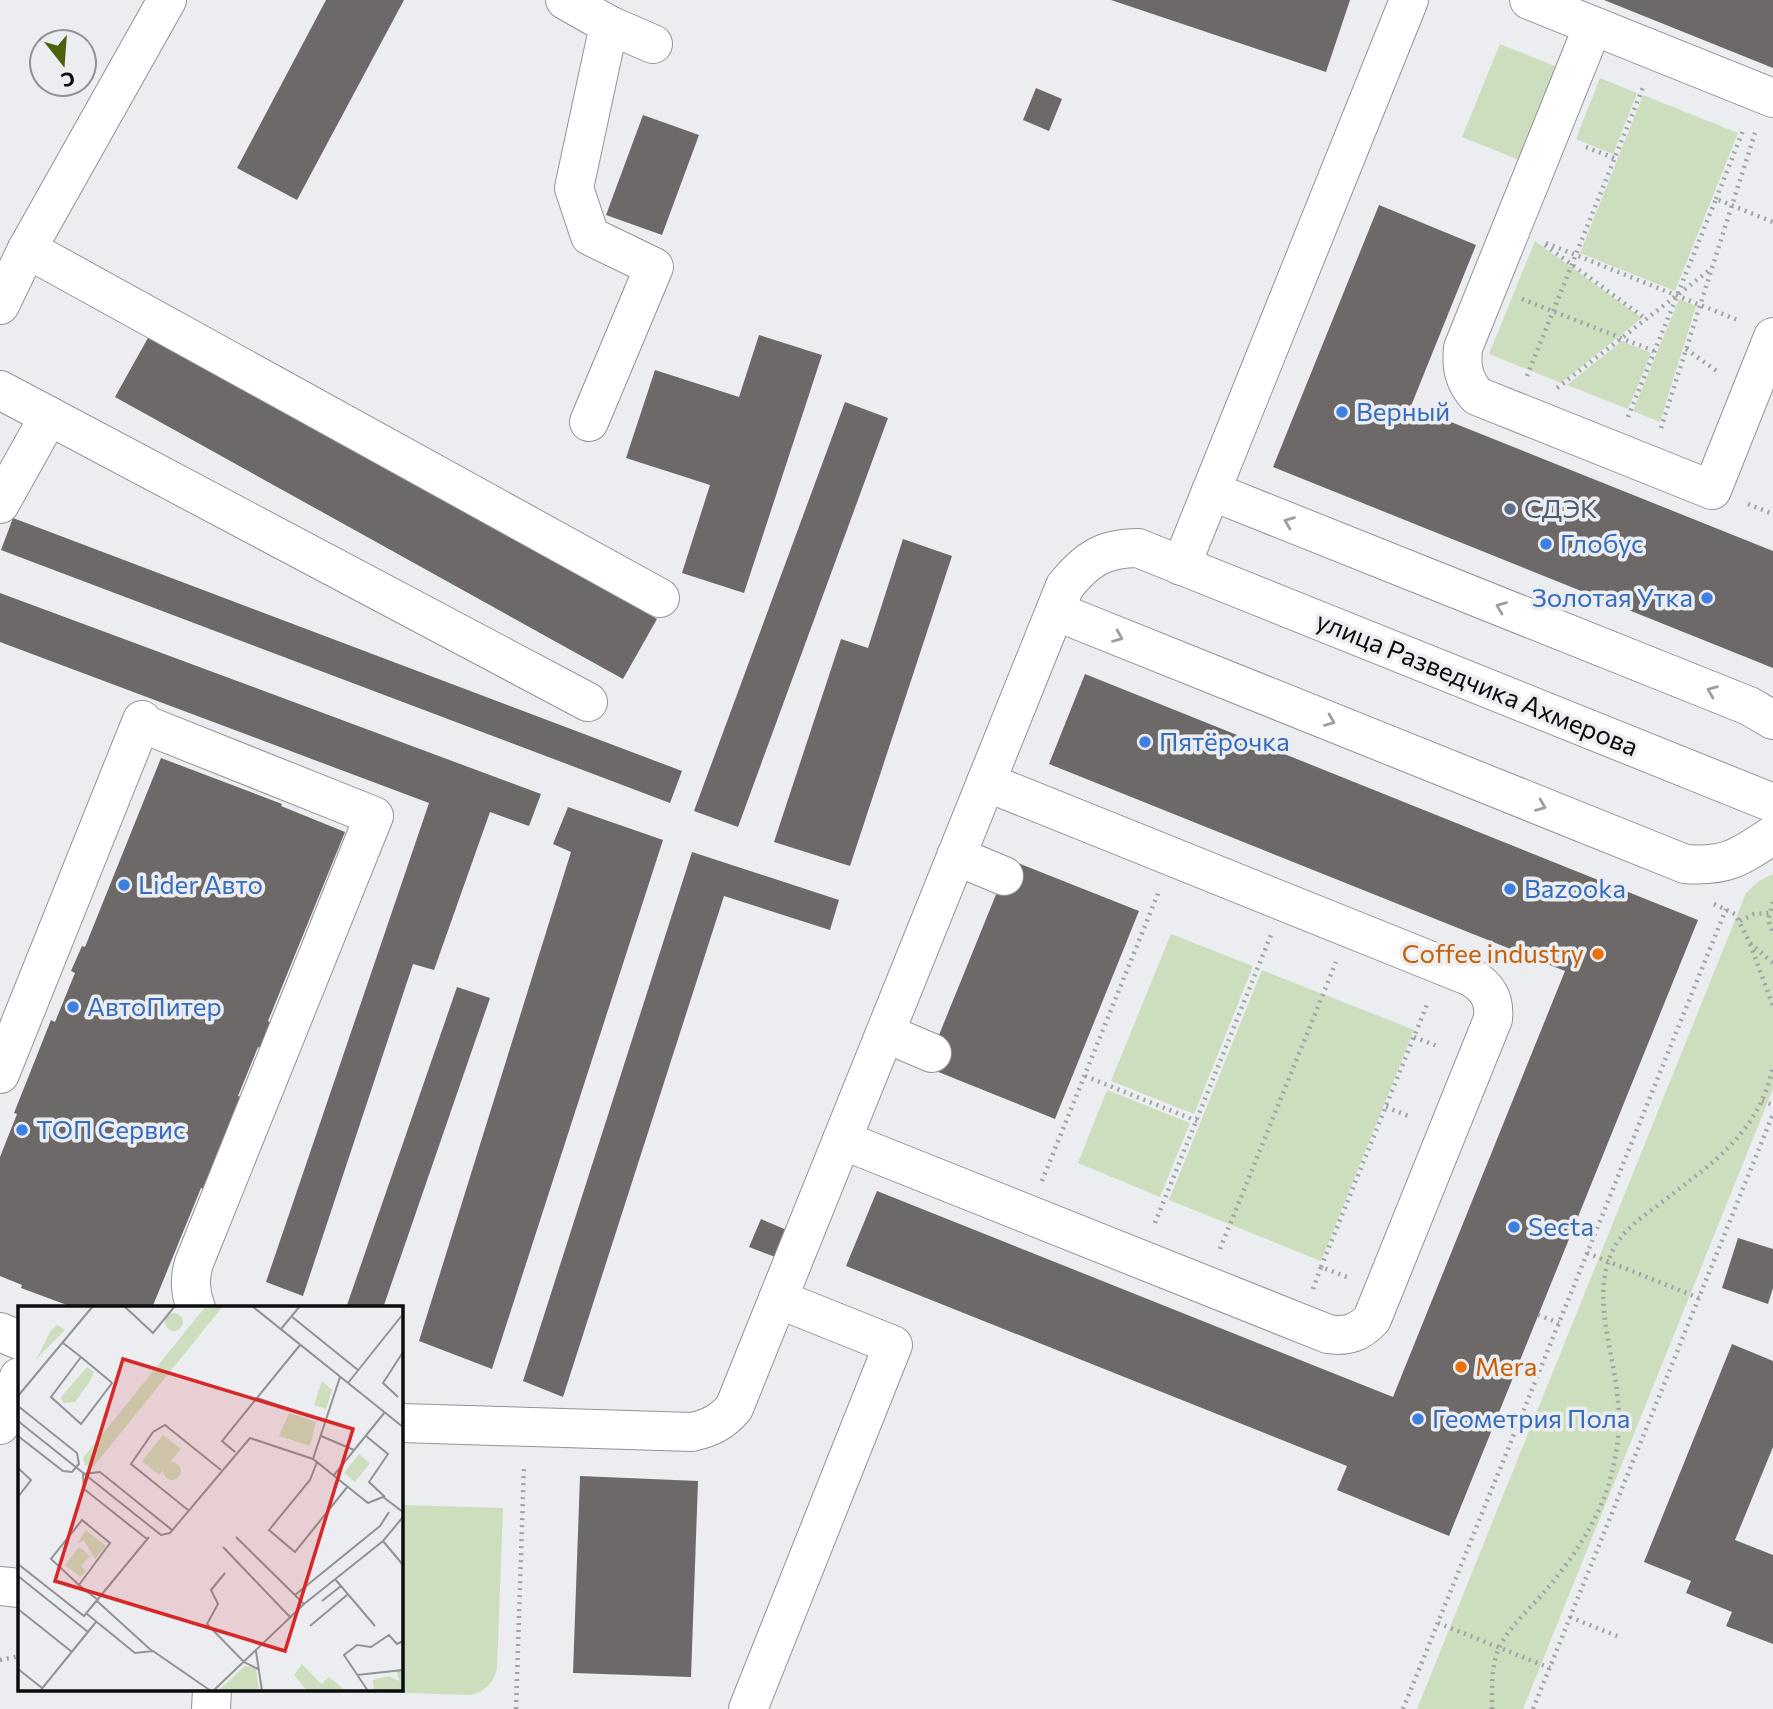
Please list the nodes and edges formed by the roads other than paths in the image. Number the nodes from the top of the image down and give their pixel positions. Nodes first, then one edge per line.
1 (167, 0) edge
2 (565, 0) edge
3 (1409, 0) edge
4 (1530, 0) edge
5 (609, 25) junction
6 (1593, 26) junction
7 (653, 44) dead end
8 (1766, 95) edge
9 (11, 273) edge
10 (1761, 331) edge
11 (0, 390) edge
12 (49, 416) junction
13 (589, 422) dead end
14 (1211, 491) junction
15 (0, 504) edge
16 (1181, 565) junction
17 (660, 598) dead end
18 (1055, 611) junction
19 (589, 702) dead end
20 (1773, 720) edge
21 (986, 782) junction
22 (1773, 803) edge
23 (1773, 835) edge
24 (956, 856) junction
25 (1004, 876) dead end
26 (885, 1034) junction
27 (932, 1053) dead end
28 (0, 1074) edge
29 (842, 1140) junction
30 (778, 1299) junction
31 (195, 1306) edge
32 (0, 1332) edge
33 (18, 1340) edge
34 (18, 1379) edge
35 (402, 1423) edge
36 (0, 1424) edge
37 (0, 1586) edge
38 (18, 1588) edge
39 (748, 1709) edge

1 - 9 street
2 - 5 street
3 - 14 street
4 - 6 street
5 - 7 street
5 - 13 street
6 - 8 street
6 - 10 street
9 - 17 street
11 - 12 street
12 - 15 street
12 - 19 street
14 - 16 street
20 -> 14 street
16 - 18 street, улица Разведчика Ахмерова
16 - 22 street, улица Разведчика Ахмерова
18 - 21 street, улица Разведчика Ахмерова
18 -> 23 street
21 - 24 street, улица Разведчика Ахмерова
21 - 29 street
24 - 25 street
24 - 26 street, улица Разведчика Ахмерова
26 - 27 street
26 - 29 street, улица Разведчика Ахмерова
28 - 31 street
29 - 30 street, улица Разведчика Ахмерова
30 - 35 street, улица Разведчика Ахмерова
30 - 39 street
32 - 33 street
34 - 36 street
37 - 38 street

